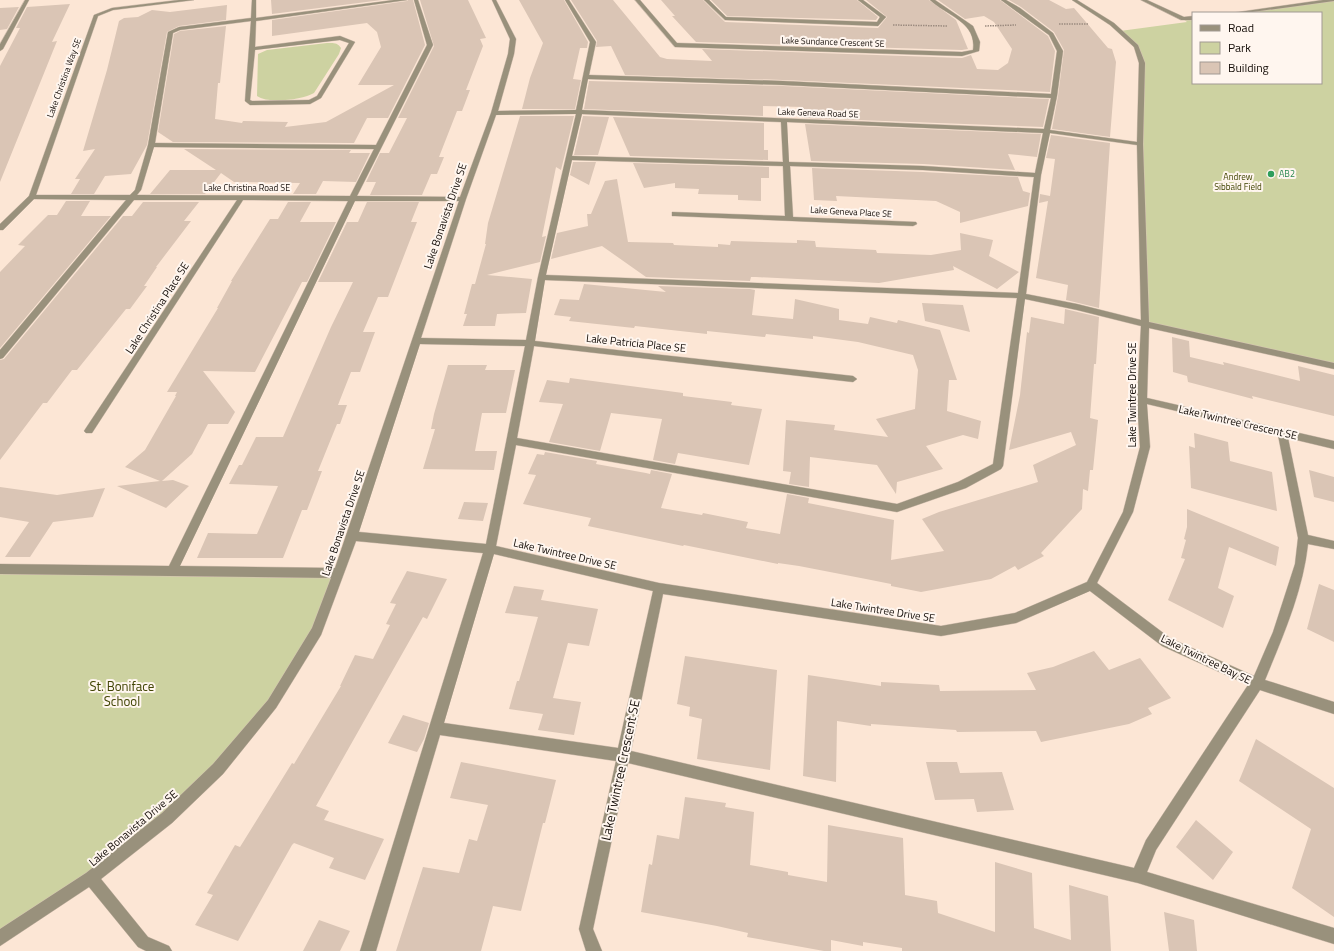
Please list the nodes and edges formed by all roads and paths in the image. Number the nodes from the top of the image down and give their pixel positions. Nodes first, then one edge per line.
1 (27, 0) edge
2 (192, 0) edge
3 (254, 0) edge
4 (405, 0) edge
5 (416, 0) edge
6 (494, 0) edge
7 (567, 0) edge
8 (637, 0) edge
9 (706, 0) edge
10 (860, 0) edge
11 (932, 0) edge
12 (1004, 0) edge
13 (1143, 0) edge
14 (1334, 0) edge
15 (1078, 1) edge
16 (1242, 12) edge
17 (1192, 18) edge
18 (254, 19) junction
19 (878, 24) junction
20 (1039, 24) junction
21 (1112, 24) junction
22 (971, 27) junction
23 (0, 49) edge
24 (252, 49) junction
25 (586, 77) junction
26 (1054, 96) junction
27 (579, 112) junction
28 (494, 113) junction
29 (784, 120) junction
30 (1046, 131) junction
31 (1140, 144) junction
32 (151, 145) junction
33 (378, 147) junction
34 (569, 158) junction
35 (786, 164) junction
36 (1038, 175) junction
37 (32, 197) junction
38 (242, 197) junction
39 (132, 198) junction
40 (353, 198) junction
41 (463, 199) junction
42 (675, 214) dead end
43 (789, 218) junction
44 (913, 224) dead end
45 (0, 228) edge
46 (542, 277) junction
47 (1022, 296) junction
48 (1145, 324) junction
49 (416, 341) junction
50 (529, 343) junction
51 (0, 356) edge
52 (1334, 366) edge
53 (853, 379) dead end
54 (1142, 400) junction
55 (89, 431) dead end
56 (1282, 432) junction
57 (512, 441) junction
58 (1334, 445) edge
59 (352, 536) junction
60 (1304, 538) junction
61 (1334, 546) edge
62 (490, 550) junction
63 (0, 570) edge
64 (172, 572) junction
65 (338, 573) junction
66 (1091, 585) junction
67 (659, 588) junction
68 (1257, 683) junction
69 (1334, 708) edge
70 (436, 728) junction
71 (622, 755) junction
72 (1138, 876) junction
73 (91, 878) junction
74 (1334, 936) edge
75 (0, 938) edge
76 (164, 951) edge
77 (368, 951) edge
78 (594, 951) edge

1 - 23 street
2 - 37 street, Lake Christina Way SE
3 - 18 street
4 - 18 street
5 - 33 street
6 - 28 street, Lake Bonavista Drive SE
7 - 25 street
8 - 22 street, Lake Sundance Crescent SE
9 - 19 street
10 - 19 street
11 - 22 street
12 - 20 street
13 - 17 street
14 - 16 street
15 - 21 street, Lake Twintree Drive SE
18 - 24 street
18 - 32 street
19 - 22 path
20 - 21 path
20 - 22 path
20 - 26 street
21 - 31 street, Lake Twintree Drive SE
24 - 24 street
25 - 26 street
25 - 27 street
26 - 30 street
27 - 28 street, Lake Geneva Road SE
27 - 29 street, Lake Geneva Road SE
27 - 34 street
28 - 41 street, Lake Bonavista Drive SE
29 - 30 street, Lake Geneva Road SE
29 - 35 street
30 - 31 street, Lake Geneva Road SE
30 - 36 street
31 - 48 street, Lake Twintree Drive SE
32 - 33 street
32 - 39 street
33 - 40 street
34 - 35 street
34 - 46 street
35 - 36 street
35 - 43 street
36 - 47 street
37 - 39 street, Lake Christina Road SE
37 - 45 street, Lake Christina Way SE
38 - 39 street, Lake Christina Road SE
38 - 40 street, Lake Christina Road SE
38 - 55 street, Lake Christina Place SE
39 - 51 street
40 - 41 street, Lake Christina Road SE
40 - 64 street
41 - 49 street, Lake Bonavista Drive SE
42 - 43 street, Lake Geneva Place SE
43 - 44 street, Lake Geneva Place SE
46 - 47 street
46 - 50 street
47 - 48 street
47 - 57 street
48 - 52 street
48 - 54 street, Lake Twintree Drive SE
49 - 50 street, Lake Patricia Place SE
49 - 59 street, Lake Bonavista Drive SE
50 - 53 street, Lake Patricia Place SE
50 - 57 street
54 - 56 street, Lake Twintree Crescent SE
54 - 66 street, Lake Twintree Drive SE
56 - 58 street, Lake Twintree Crescent SE
56 - 60 street
57 - 62 street
59 - 62 street, Lake Twintree Drive SE
59 - 65 street, Lake Bonavista Drive SE
60 - 61 street
60 - 68 street
62 - 67 street, Lake Twintree Drive SE
62 - 70 street
63 - 64 street
64 - 65 street
65 - 73 street, Lake Bonavista Drive SE
66 - 67 street, Lake Twintree Drive SE
66 - 68 street, Lake Twintree Bay SE
67 - 71 street, Lake Twintree Crescent SE
68 - 69 street, Lake Twintree Bay SE
68 - 72 street
70 - 71 street
70 - 77 street
71 - 72 street
71 - 78 street, Lake Twintree Crescent SE
72 - 74 street
73 - 75 street, Lake Bonavista Drive SE
73 - 76 street

